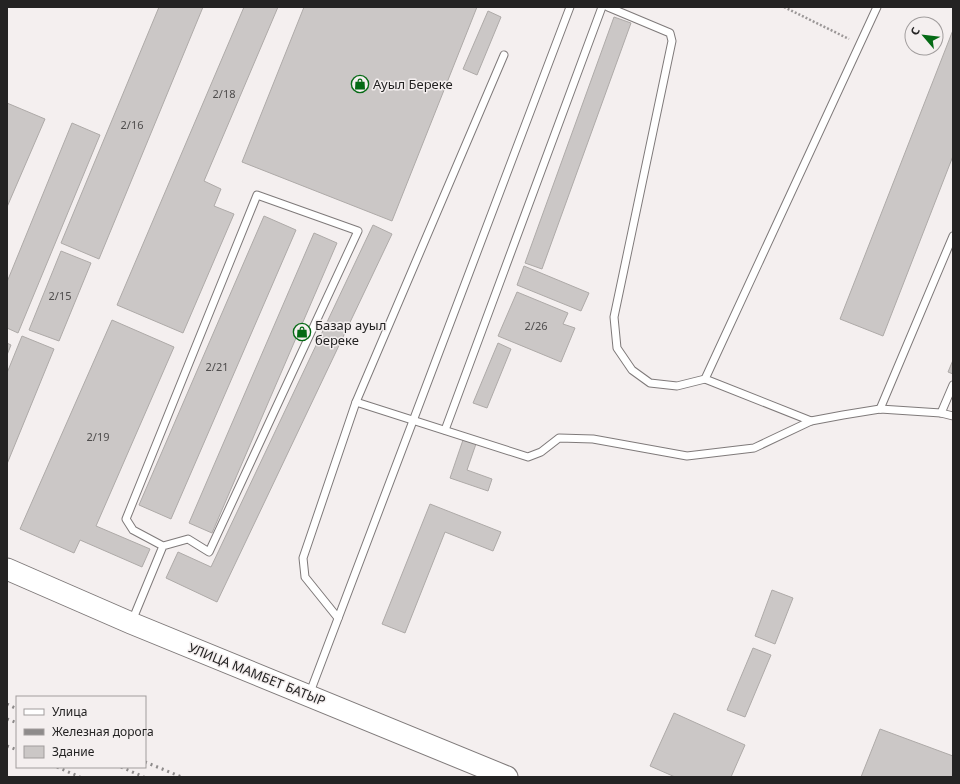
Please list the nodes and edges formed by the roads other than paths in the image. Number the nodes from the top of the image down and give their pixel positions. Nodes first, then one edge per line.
1 (570, 7) edge
2 (602, 7) edge
3 (608, 7) edge
4 (878, 7) edge
5 (504, 55) dead end
6 (953, 236) edge
7 (705, 379) junction
8 (953, 385) edge
9 (356, 402) junction
10 (880, 409) junction
11 (941, 413) junction
12 (953, 416) edge
13 (413, 420) junction
14 (811, 421) junction
15 (445, 430) junction
16 (163, 546) junction
17 (7, 569) edge
18 (338, 618) junction
19 (131, 623) junction
20 (309, 695) junction
21 (507, 777) edge

1 - 13 lane
2 - 15 lane
3 - 7 lane
4 - 7 lane
5 - 9 lane
6 - 10 lane
7 - 14 lane
8 - 11 lane
9 - 13 lane
9 - 18 lane
10 - 11 lane
10 - 14 lane
11 - 12 lane
13 - 15 lane
13 - 18 lane
14 - 15 lane
16 - 16 lane
16 - 19 lane
17 - 19 main road, УЛИЦА МАМБЕТ БАТЫР
18 - 20 lane
19 - 20 main road, УЛИЦА МАМБЕТ БАТЫР
20 - 21 main road, УЛИЦА МАМБЕТ БАТЫР

